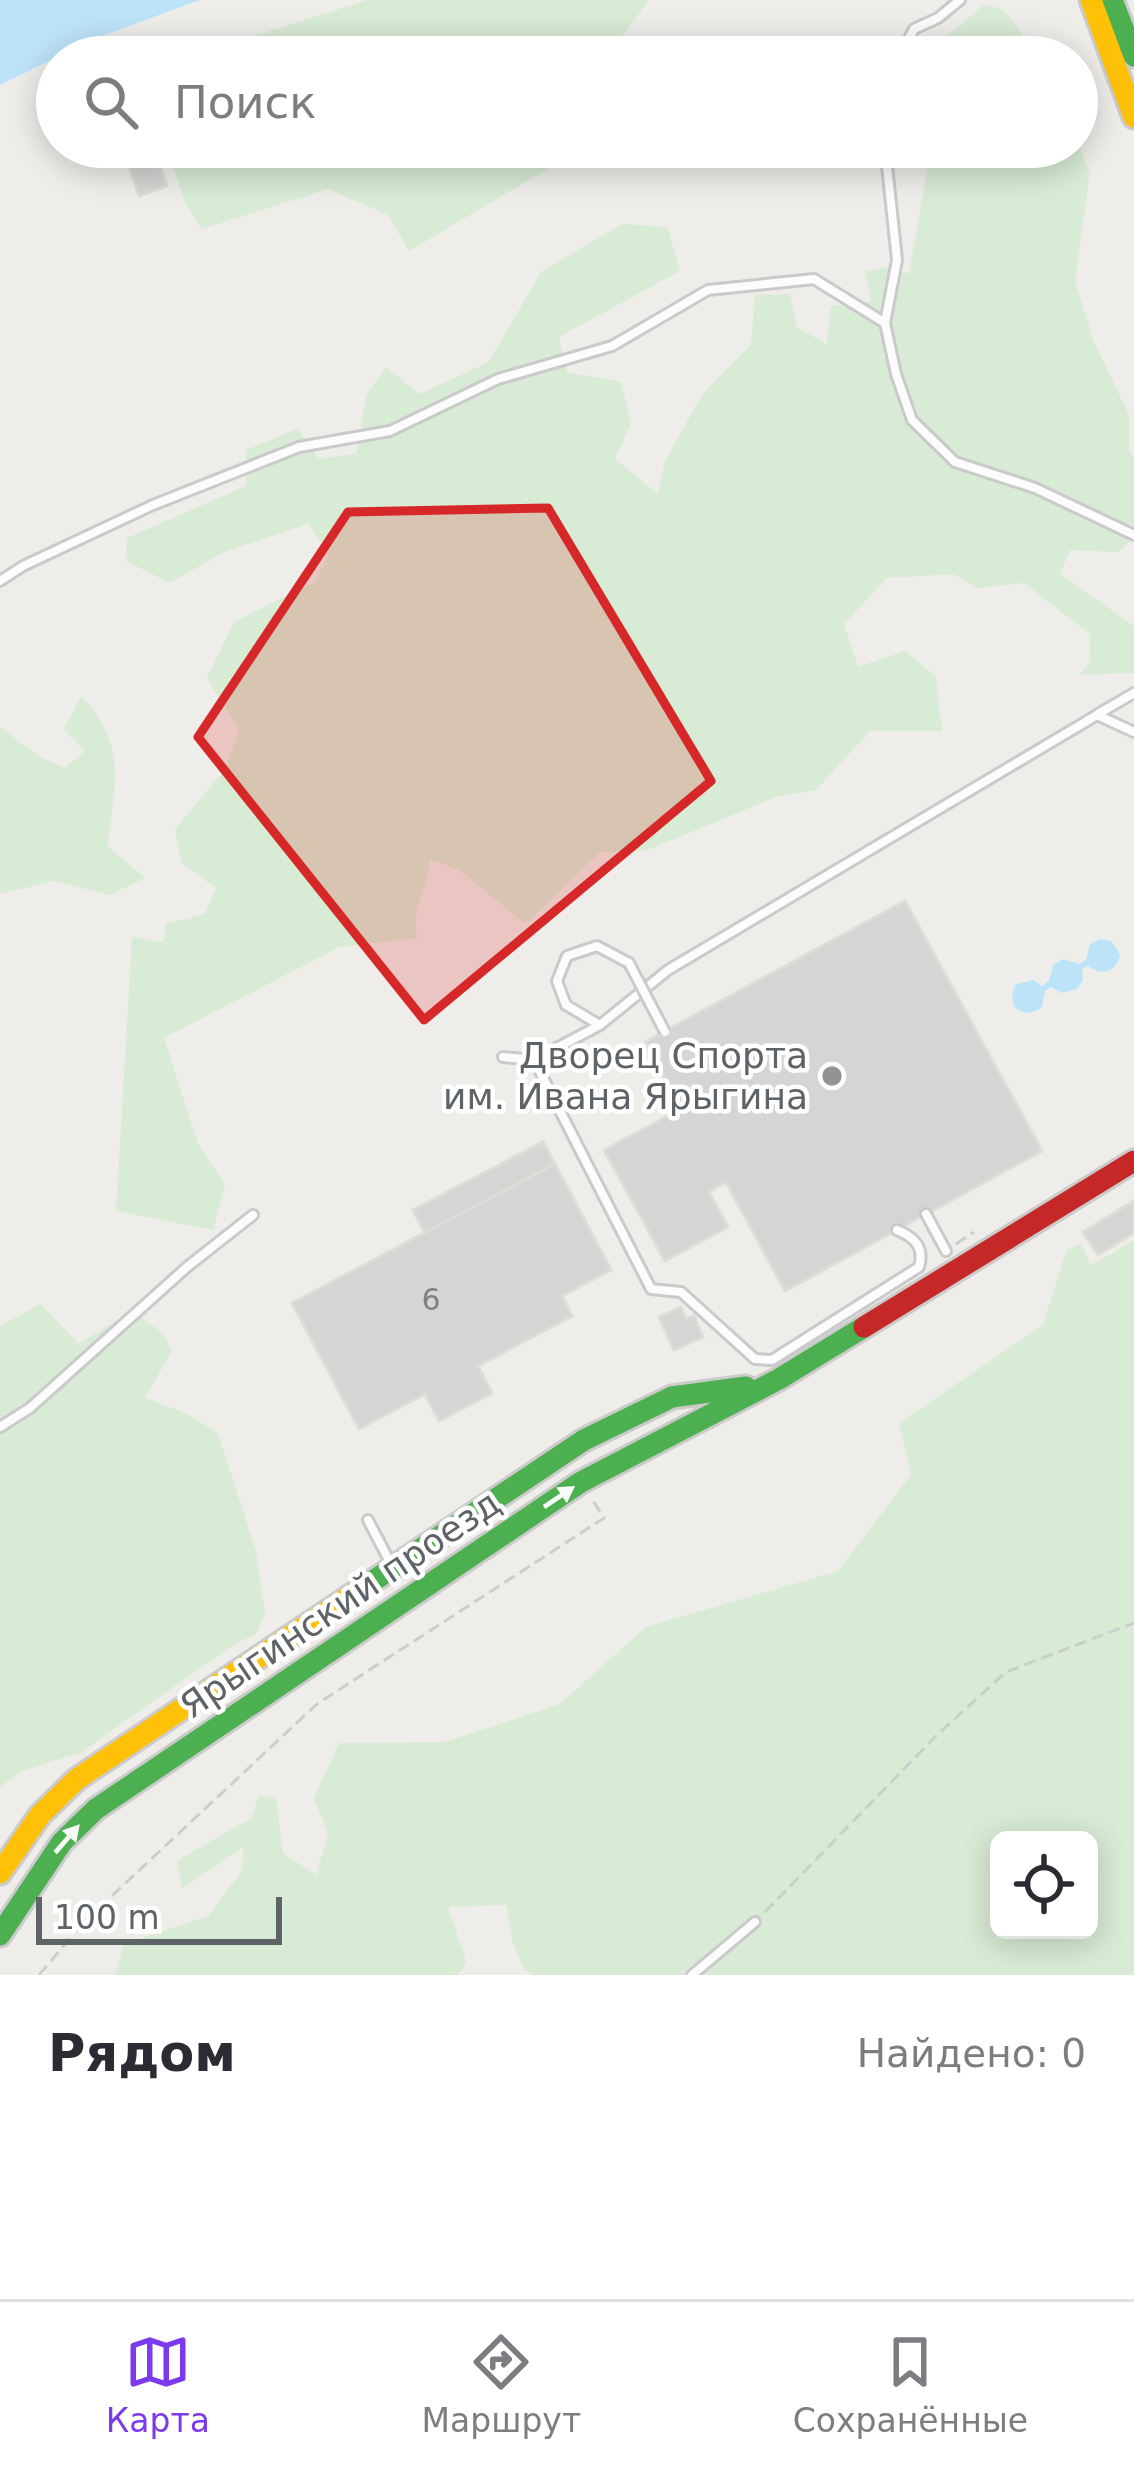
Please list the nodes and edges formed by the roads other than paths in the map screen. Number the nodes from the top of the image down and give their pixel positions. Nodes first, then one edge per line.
1 (960, 0) edge
2 (1091, 0) edge
3 (1112, 0) edge
4 (910, 36) edge
5 (1134, 56) edge
6 (1134, 117) edge
7 (887, 168) edge
8 (885, 323) junction
9 (1134, 536) edge
10 (0, 581) edge
11 (1134, 693) edge
12 (1097, 715) junction
13 (1134, 732) edge
14 (600, 1025) junction
15 (665, 1032) dead end
16 (503, 1057) dead end
17 (534, 1060) junction
18 (1134, 1161) edge
19 (926, 1214) dead end
20 (253, 1215) dead end
21 (897, 1230) dead end
22 (946, 1251) road end
23 (764, 1384) junction
24 (0, 1427) edge
25 (584, 1440) junction
26 (603, 1470) junction
27 (368, 1520) dead end
28 (392, 1567) junction
29 (0, 1873) edge
30 (755, 1922) road end
31 (0, 1934) edge
32 (692, 1975) edge

1 - 4 lane
2 - 6 main road
3 - 5 main road
7 - 8 lane
8 - 9 lane
8 - 10 lane
11 - 12 lane
12 - 13 lane
12 - 14 lane
14 - 15 lane, bridge
14 - 17 lane
16 - 17 lane
17 - 21 lane
18 - 23 main road, Ярыгинский проезд
19 - 22 lane
20 - 24 lane
23 - 25 main road, Ярыгинский проезд
23 - 26 main road, Ярыгинский проезд
25 - 26 main road
25 - 28 main road, Ярыгинский проезд
31 -> 26 main road, Ярыгинский проезд
27 - 28 lane
28 - 29 main road, Ярыгинский проезд
30 - 32 lane

